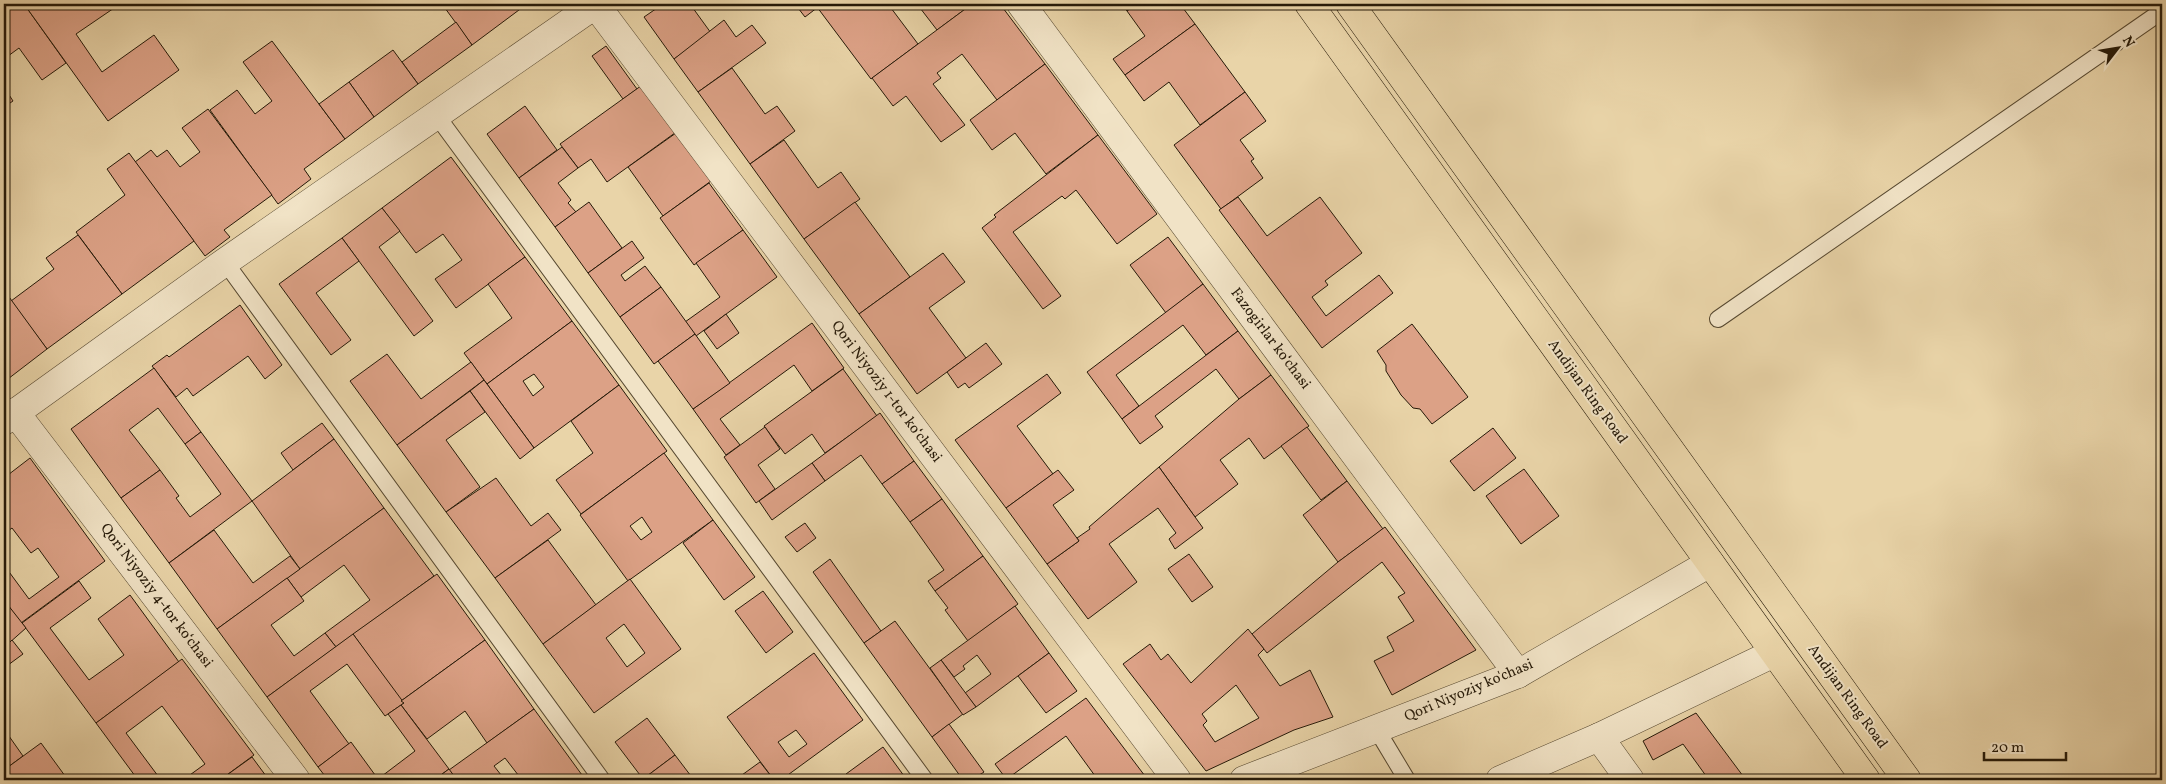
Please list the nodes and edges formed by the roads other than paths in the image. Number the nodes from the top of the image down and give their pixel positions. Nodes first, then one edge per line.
1 (595, 4) edge
2 (1021, 4) edge
3 (1308, 4) edge
4 (1350, 4) edge
5 (2162, 11) edge
6 (437, 116) junction
7 (226, 262) junction
8 (1718, 319) dead end
9 (10, 417) edge
10 (1710, 563) junction
11 (1774, 653) junction
12 (1518, 674) junction
13 (1377, 730) junction
14 (1599, 737) junction
15 (296, 780) edge
16 (602, 780) edge
17 (926, 780) edge
18 (1177, 780) edge
19 (1244, 780) edge
20 (1407, 780) edge
21 (1500, 780) edge
22 (1630, 780) edge
23 (1866, 780) edge
24 (1906, 780) edge

1 - 6 street
1 - 18 street, Qori Niyoziy 1-tor koʻchasi
2 - 12 street, Fazogirlar koʻchasi
3 - 10 highway, Andijan Ring Road
4 - 24 highway, Andijan Ring Road
5 - 8 lane
6 - 7 street
6 - 17 lane
7 - 9 street
7 - 16 lane
9 - 15 street, Qori Niyoziy 4-tor koʻchasi
10 - 11 highway, Andijan Ring Road
10 - 12 street, Qori Niyoziy ko'chasi
11 - 14 street
11 - 23 highway, Andijan Ring Road
12 - 13 street, Qori Niyoziy ko'chasi
13 - 19 street, Qori Niyoziy ko'chasi
13 - 20 lane
14 - 21 street
14 - 22 street

